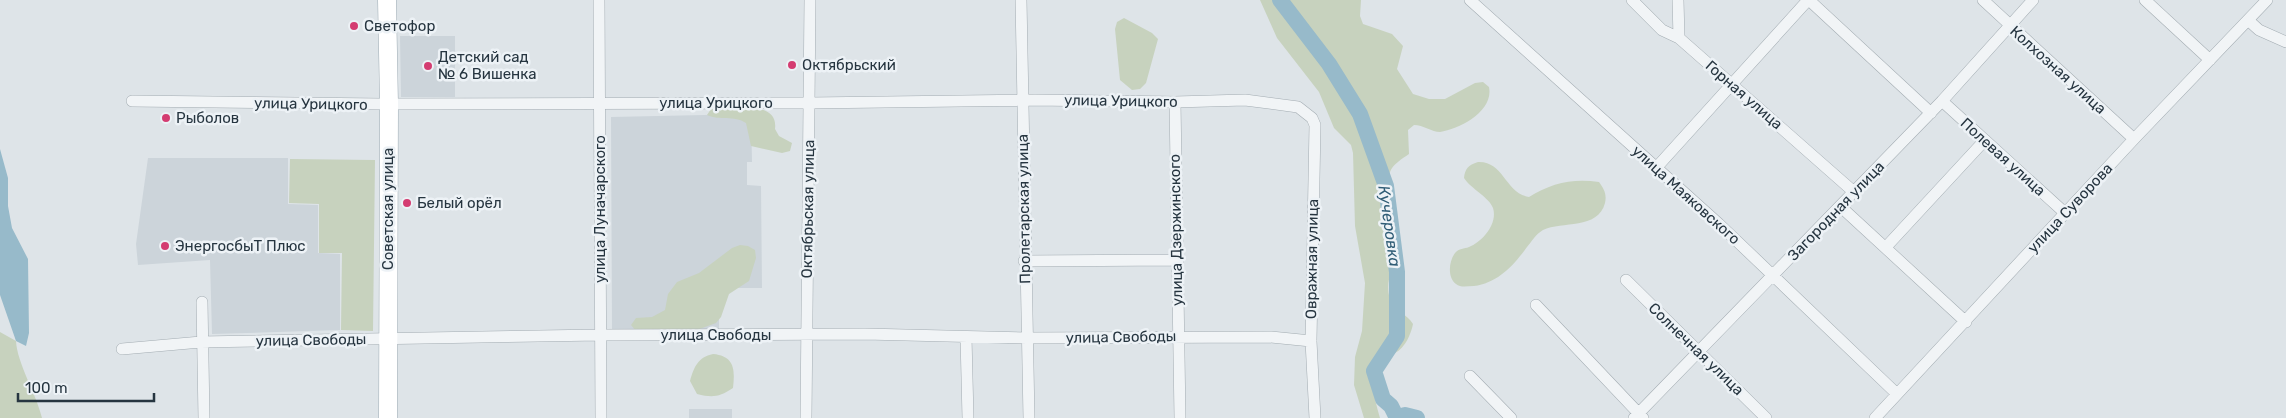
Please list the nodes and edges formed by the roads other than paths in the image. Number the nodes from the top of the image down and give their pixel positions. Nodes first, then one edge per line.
1 (387, 0) edge
2 (599, 0) edge
3 (810, 0) edge
4 (1021, 0) edge
5 (1470, 0) edge
6 (1632, 0) edge
7 (1678, 0) edge
8 (1809, 0) edge
9 (1982, 0) edge
10 (2033, 0) edge
11 (2267, 0) edge
12 (2146, 1) edge
13 (2248, 20) junction
14 (2010, 26) junction
15 (1679, 38) junction
16 (2286, 42) edge
17 (2210, 60) junction
18 (1732, 84) junction
19 (132, 101) dead end
20 (1942, 101) junction
21 (1023, 102) junction
22 (1174, 102) junction
23 (810, 103) junction
24 (389, 104) junction
25 (601, 104) junction
26 (1298, 107) joint
27 (1931, 112) junction
28 (2134, 139) junction
29 (1985, 140) junction
30 (1656, 168) junction
31 (1854, 192) junction
32 (1841, 207) junction
33 (2065, 213) junction
34 (1886, 247) junction
35 (1176, 260) junction
36 (1024, 261) junction
37 (1774, 276) junction
38 (1626, 280) dead end
39 (202, 302) dead end
40 (1536, 305) dead end
41 (1966, 322) junction
42 (600, 335) junction
43 (806, 335) junction
44 (966, 337) junction
45 (1178, 337) junction
46 (1027, 338) junction
47 (388, 339) junction
48 (1311, 341) junction
49 (201, 342) junction
50 (122, 349) dead end
51 (1698, 351) junction
52 (1470, 376) dead end
53 (1897, 394) junction
54 (1638, 417) edge
55 (204, 418) edge
56 (388, 418) edge
57 (601, 418) edge
58 (806, 418) edge
59 (968, 418) edge
60 (1029, 418) edge
61 (1180, 418) edge
62 (1315, 418) edge
63 (1511, 418) edge
64 (1766, 418) edge
65 (1875, 418) edge

1 - 24 main road, Советская улица
2 - 25 street, улица Луначарского
3 - 23 street, Октябрьская улица
4 - 21 street, Пролетарская улица
5 - 30 street, улица Маяковского
6 - 15 street, Горная улица
7 - 15 street
8 - 18 street
8 - 27 street
9 - 14 street, Колхозная улица
10 - 14 street, Загородная улица
11 - 13 street, улица Суворова
12 - 17 street
13 - 16 street
13 - 17 street, улица Суворова
14 - 20 street, Загородная улица
14 - 28 street, Колхозная улица
15 - 18 street, Горная улица
17 - 28 street, улица Суворова
18 - 30 street
18 - 31 street, Горная улица
19 - 24 street, улица Урицкого
20 - 27 street, Загородная улица
20 - 29 street, Полевая улица
21 - 22 street, улица Урицкого
21 - 23 street, улица Урицкого
21 - 36 street, Пролетарская улица
22 - 26 street, улица Урицкого
22 - 35 street, улица Дзержинского
23 - 25 street, улица Урицкого
23 - 43 street, Октябрьская улица
24 - 25 street, улица Урицкого
24 - 47 main road, Советская улица
25 - 42 street, улица Луначарского
26 - 48 street, Овражная улица
27 - 31 street, Загородная улица
28 - 33 street, улица Суворова
29 - 33 street, Полевая улица
29 - 34 street
30 - 37 street, улица Маяковского
31 - 32 street, Загородная улица
32 - 34 street
32 - 37 street, Загородная улица
33 - 41 street, улица Суворова
34 - 41 street
35 - 36 street
35 - 45 street, улица Дзержинского
36 - 46 street, Пролетарская улица
37 - 51 street, Загородная улица
37 - 53 street, улица Маяковского
38 - 51 street, Солнечная улица
39 - 49 street
40 - 54 street
41 - 53 street, улица Суворова
42 - 43 street, улица Свободы
42 - 47 street, улица Свободы
42 - 57 street, улица Луначарского
43 - 44 street, улица Свободы
43 - 58 street, Октябрьская улица
44 - 46 street, улица Свободы
44 - 59 street
45 - 46 street, улица Свободы
45 - 48 street, улица Свободы
45 - 61 street, улица Дзержинского
46 - 60 street, Пролетарская улица
47 - 49 street, улица Свободы
47 - 56 main road, Советская улица
48 - 62 street, Овражная улица
49 - 50 street, улица Свободы
49 - 55 street
51 - 54 street, Загородная улица
51 - 64 street, Солнечная улица
52 - 63 street
53 - 65 street, улица Суворова

